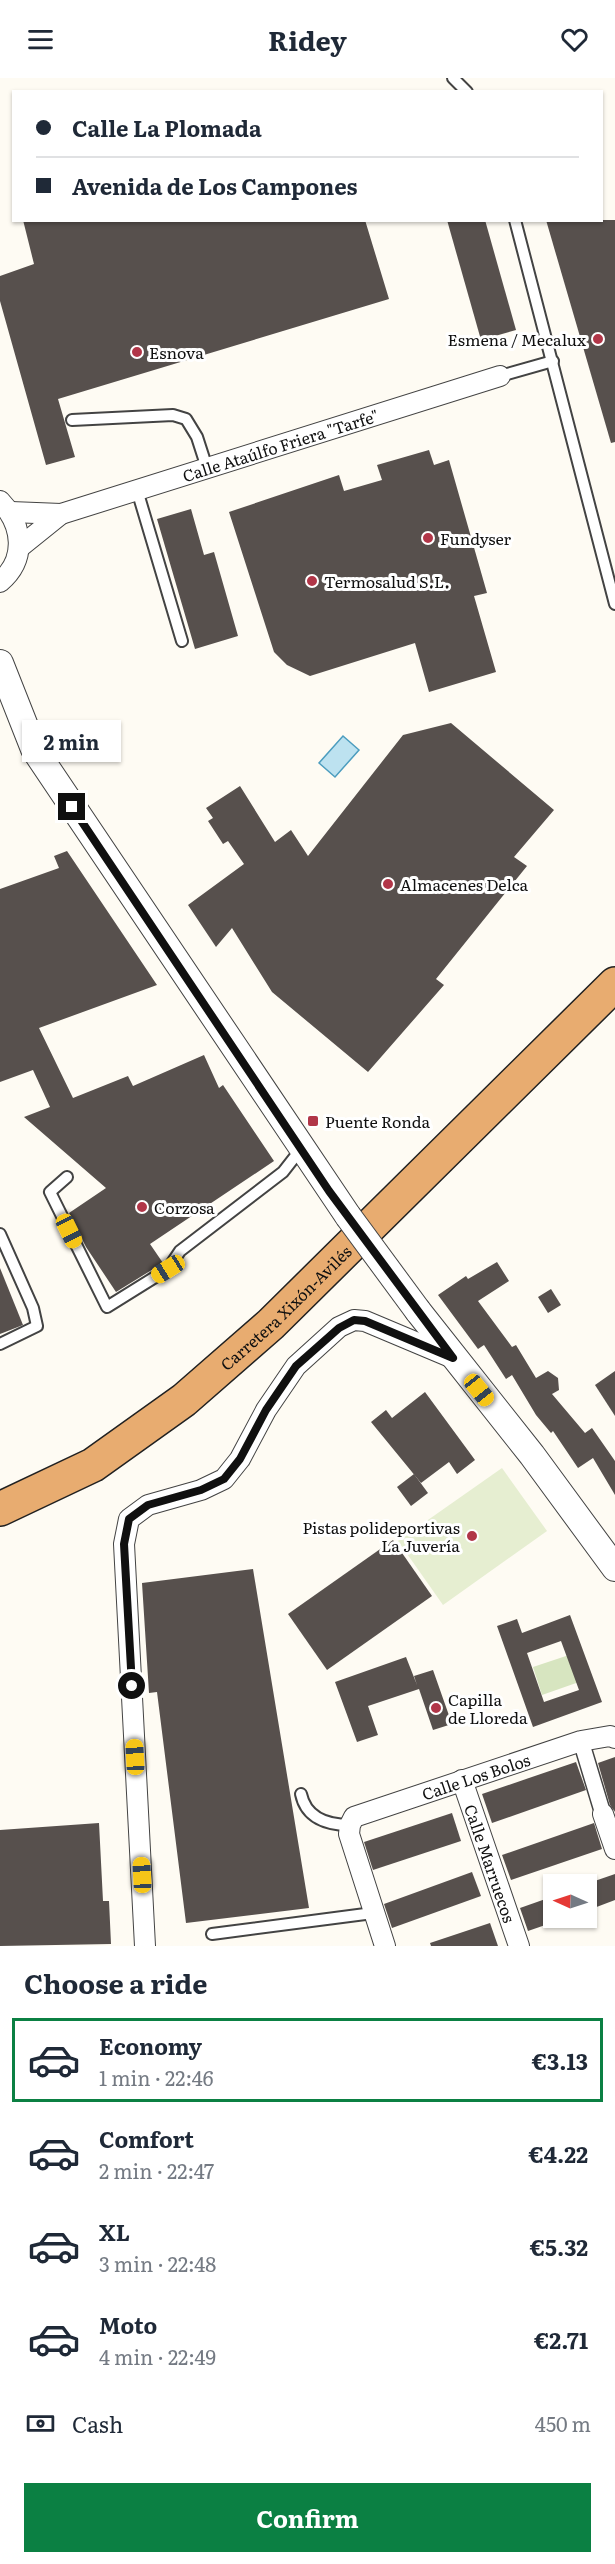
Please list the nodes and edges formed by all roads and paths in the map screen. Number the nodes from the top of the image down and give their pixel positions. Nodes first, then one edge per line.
1 (453, 78) edge
2 (465, 90) edge
3 (516, 222) edge
4 (553, 361) junction
5 (500, 376) joint
6 (72, 420) dead end
7 (207, 468) junction
8 (137, 490) junction
9 (5, 507) edge
10 (62, 514) junction
11 (20, 547) junction
12 (0, 582) edge
13 (615, 604) edge
14 (182, 641) dead end
15 (0, 663) edge
16 (615, 984) edge
17 (301, 1149) junction
18 (67, 1177) dead end
19 (0, 1234) edge
20 (0, 1344) edge
21 (453, 1358) junction
22 (0, 1509) edge
23 (615, 1568) edge
24 (615, 1738) edge
25 (580, 1741) junction
26 (462, 1780) junction
27 (301, 1794) dead end
28 (603, 1814) joint
29 (349, 1829) junction
30 (615, 1849) edge
31 (373, 1913) junction
32 (212, 1934) dead end
33 (146, 1946) edge
34 (385, 1946) edge
35 (519, 1946) edge

1 - 2 lane
3 - 4 lane
4 - 5 lane
4 - 13 lane
5 - 7 street, Calle Ataúlfo Friera "Tarfe"
6 - 7 lane
7 - 8 street, Calle Ataúlfo Friera "Tarfe"
8 - 10 street, Calle Ataúlfo Friera "Tarfe"
8 - 14 lane
9 - 10 street, Calle Ataúlfo Friera "Tarfe"
9 - 11 street
10 - 11 street, Calle Ataúlfo Friera "Tarfe"
11 - 12 street
15 - 17 street
16 - 22 highway, Carretera Xixón-Avilés
17 - 18 lane
17 - 21 street, bridge
19 - 20 lane
21 - 23 street
21 - 33 street
24 - 25 street, Calle Los Bolos
25 - 26 street, Calle Los Bolos
25 - 28 street
26 - 29 street, Calle Los Bolos
26 - 35 street, Calle Marruecos
27 - 29 lane
28 - 30 street
29 - 31 street
31 - 32 lane
31 - 34 street

